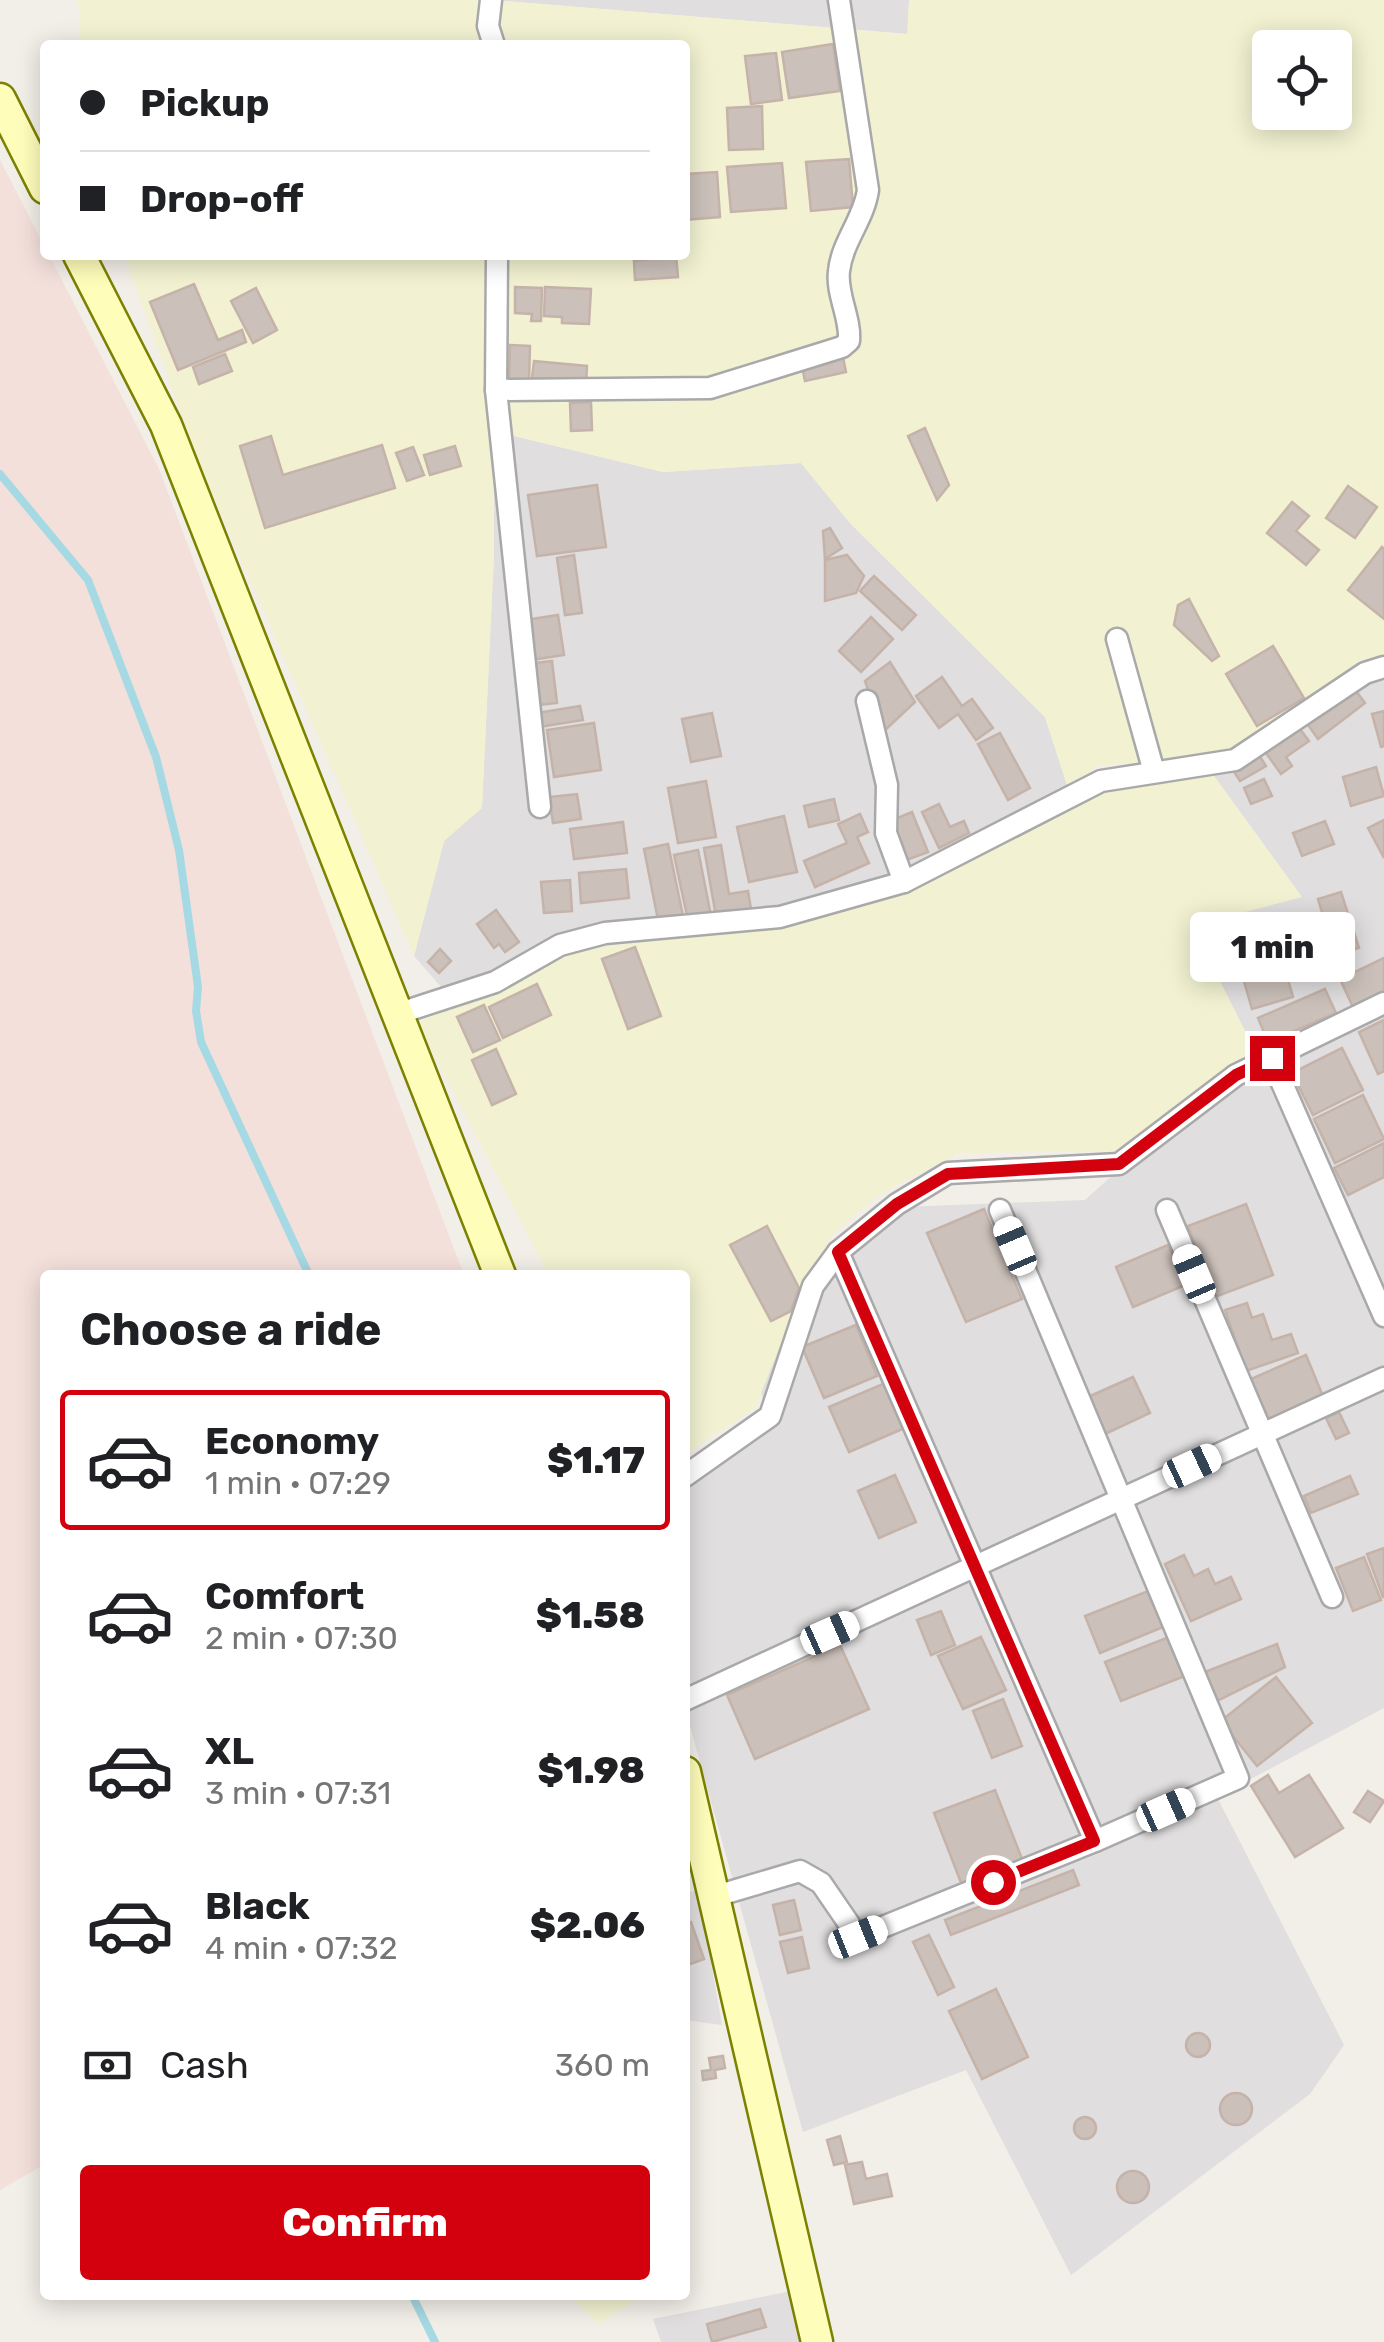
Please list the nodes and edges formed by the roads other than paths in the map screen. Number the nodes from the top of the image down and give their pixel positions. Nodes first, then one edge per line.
1 (490, 0) edge
2 (839, 0) edge
3 (492, 40) edge
4 (0, 100) edge
5 (40, 178) edge
6 (82, 260) edge
7 (497, 260) edge
8 (496, 390) junction
9 (1117, 638) dead end
10 (1384, 667) edge
11 (867, 701) dead end
12 (1154, 772) junction
13 (540, 807) dead end
14 (904, 882) junction
15 (1384, 1003) edge
16 (397, 1014) junction
17 (1272, 1058) junction
18 (1000, 1210) dead end
19 (1167, 1210) dead end
20 (838, 1252) junction
21 (498, 1270) edge
22 (1384, 1316) edge
23 (1384, 1378) edge
24 (1263, 1434) junction
25 (690, 1472) edge
26 (1121, 1499) junction
27 (975, 1566) junction
28 (1332, 1597) dead end
29 (690, 1698) edge
30 (690, 1792) edge
31 (1094, 1841) junction
32 (716, 1896) junction
33 (817, 2342) edge

1 - 3 street
2 - 8 street
4 - 5 main road
6 - 16 main road
7 - 8 street
8 - 13 street
9 - 12 street
10 - 12 street
11 - 14 street
12 - 14 street
14 - 16 street
15 - 17 street
16 - 21 main road
17 - 20 street
17 - 22 street
18 - 26 street
19 - 24 street
20 - 25 street
20 - 27 street
23 - 24 street
24 - 26 street
24 - 28 street
26 - 27 street
26 - 31 street
27 - 29 street
27 - 31 street
30 - 32 main road
31 - 32 street
32 - 33 main road

